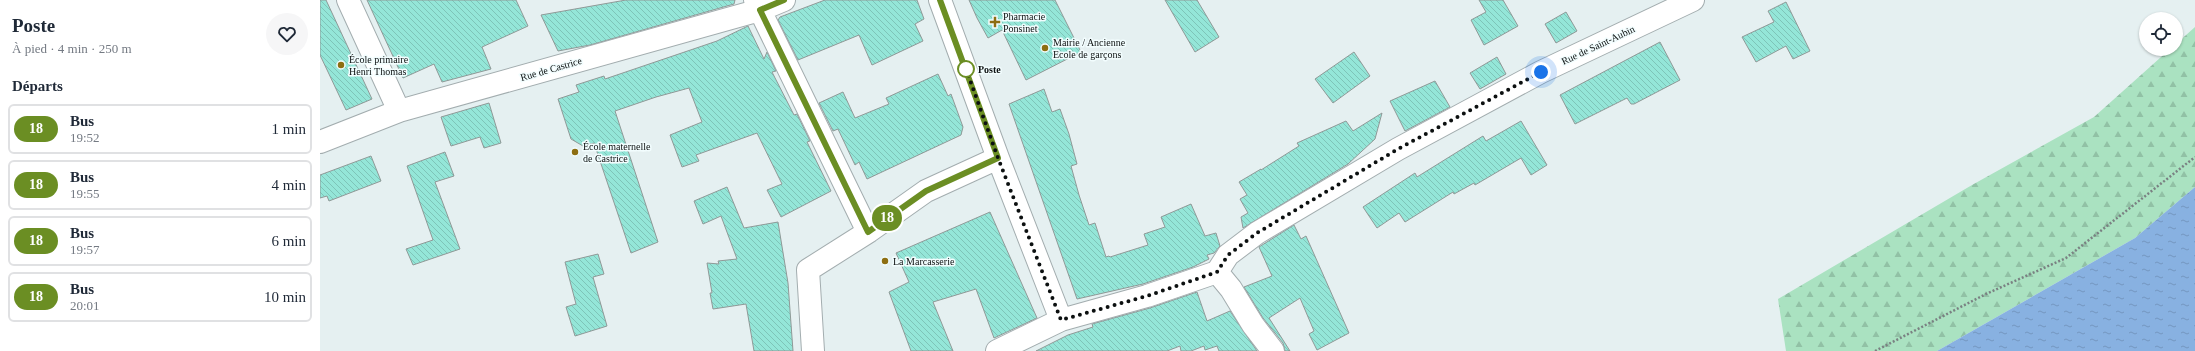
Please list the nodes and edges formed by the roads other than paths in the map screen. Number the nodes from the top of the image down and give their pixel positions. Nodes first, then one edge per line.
1 (348, 0) edge
2 (784, 0) edge
3 (940, 0) edge
4 (1693, 0) edge
5 (758, 5) edge
6 (399, 111) junction
7 (320, 142) edge
8 (998, 158) junction
9 (868, 232) junction
10 (1217, 272) junction
11 (1061, 320) junction
12 (813, 351) edge
13 (997, 351) edge
14 (1273, 351) edge

1 - 6 street
2 - 5 street, Rue de Castrice
3 - 8 street
4 - 10 street, Rue de Saint-Aubin
5 - 6 street, Rue de Castrice
5 - 9 street
6 - 7 street, Rue de Castrice
8 - 9 street
8 - 11 street
9 - 12 street
10 - 11 street
10 - 14 street
11 - 13 street

